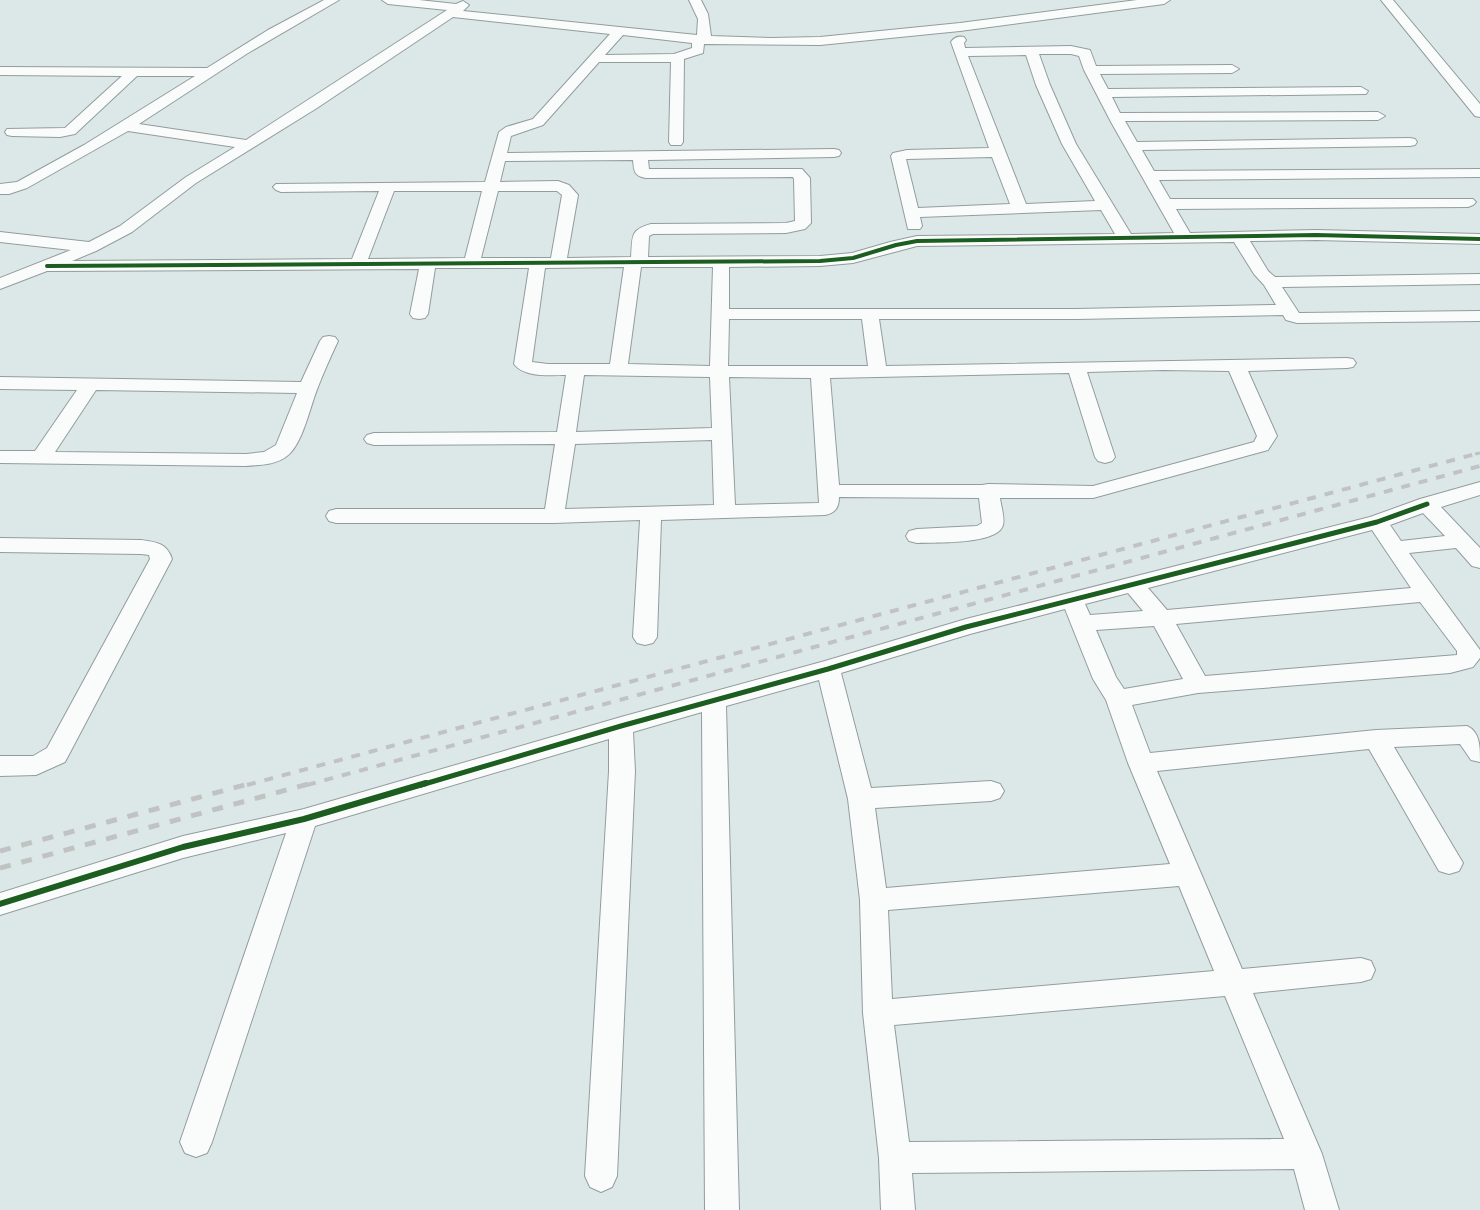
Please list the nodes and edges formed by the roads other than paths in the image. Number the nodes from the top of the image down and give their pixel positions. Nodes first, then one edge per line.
1 (333, 0) edge
2 (388, 0) edge
3 (473, 0) edge
4 (695, 0) edge
5 (1164, 0) edge
6 (1387, 0) edge
7 (454, 10) junction
8 (1016, 29) junction
9 (620, 31) junction
10 (977, 38) dead end
11 (701, 40) junction
12 (1034, 51) junction
13 (961, 52) junction
14 (677, 58) junction
15 (603, 59) dead end
16 (1232, 69) dead end
17 (1091, 70) junction
18 (0, 71) edge
19 (133, 72) junction
20 (209, 72) junction
21 (1361, 91) dead end
22 (1103, 93) junction
23 (1480, 112) edge
24 (1378, 116) dead end
25 (1191, 117) junction
26 (1116, 118) junction
27 (74, 128) junction
28 (123, 128) junction
29 (12, 132) dead end
30 (676, 142) dead end
31 (1410, 142) dead end
32 (246, 144) junction
33 (1205, 145) junction
34 (1133, 146) junction
35 (998, 152) junction
36 (834, 153) dead end
37 (640, 155) junction
38 (499, 157) junction
39 (1480, 173) edge
40 (1150, 176) junction
41 (280, 187) dead end
42 (388, 187) junction
43 (492, 187) junction
44 (0, 189) edge
45 (1468, 202) dead end
46 (1164, 204) junction
47 (1106, 205) junction
48 (1020, 208) junction
49 (911, 212) junction
50 (1238, 236) junction
51 (0, 237) edge
52 (1184, 238) junction
53 (1126, 239) junction
54 (1480, 239) edge
55 (917, 241) junction
56 (90, 248) junction
57 (721, 261) junction
58 (538, 262) junction
59 (558, 262) junction
60 (636, 262) junction
61 (428, 263) junction
62 (472, 263) junction
63 (358, 264) junction
64 (47, 266) junction
65 (1480, 279) edge
66 (1271, 282) junction
67 (0, 284) edge
68 (1288, 310) junction
69 (419, 314) dead end
70 (720, 314) junction
71 (870, 314) junction
72 (1480, 316) edge
73 (329, 341) dead end
74 (1346, 363) dead end
75 (1236, 366) junction
76 (1076, 367) junction
77 (576, 368) junction
78 (618, 369) junction
79 (719, 371) junction
80 (878, 372) junction
81 (820, 373) junction
82 (0, 383) edge
83 (90, 385) junction
84 (308, 388) junction
85 (721, 434) junction
86 (566, 438) junction
87 (374, 439) dead end
88 (0, 457) edge
89 (41, 457) junction
90 (1105, 457) dead end
91 (1480, 488) edge
92 (988, 490) junction
93 (829, 491) junction
94 (1427, 504) junction
95 (725, 511) junction
96 (652, 513) junction
97 (336, 516) dead end
98 (554, 516) junction
99 (1377, 522) junction
100 (917, 536) dead end
101 (1461, 541) junction
102 (0, 545) edge
103 (1395, 548) junction
104 (1480, 561) edge
105 (1134, 585) junction
106 (1426, 594) junction
107 (1077, 611) junction
108 (1161, 618) junction
109 (645, 637) dead end
110 (828, 669) junction
111 (1198, 685) junction
112 (1118, 699) junction
113 (714, 700) junction
114 (621, 726) junction
115 (1376, 739) junction
116 (1476, 740) edge
117 (1141, 763) junction
118 (0, 766) edge
119 (991, 791) dead end
120 (861, 799) junction
121 (304, 819) junction
122 (1449, 863) dead end
123 (1189, 874) junction
124 (874, 900) junction
125 (0, 904) edge
126 (1361, 970) dead end
127 (1234, 981) junction
128 (878, 1013) junction
129 (196, 1142) dead end
130 (1306, 1154) junction
131 (895, 1158) junction
132 (600, 1176) dead end
133 (722, 1210) edge
134 (898, 1210) edge
135 (1322, 1210) edge

1 - 20 street
2 - 7 street
3 - 7 street
4 - 11 street
5 - 8 street
6 - 23 street
7 - 9 street
7 - 32 street
8 - 11 street
8 - 12 street
9 - 11 street
9 - 38 street
10 - 13 street
11 - 14 street
12 - 13 street
12 - 17 street
12 - 47 street
13 - 35 street
14 - 15 street
14 - 30 street
16 - 17 street
17 - 22 street
18 - 19 street
19 - 20 street
19 - 27 street
20 - 28 street
21 - 22 street
22 - 26 street
24 - 25 street
25 - 26 street
25 - 33 street
26 - 34 street
27 - 28 street
27 - 29 street
28 - 32 street
28 - 44 street
31 - 33 street
32 - 56 street
33 - 34 street
34 - 40 street
35 - 48 street
35 - 49 street
36 - 37 street
37 - 38 street
37 - 60 street
38 - 43 street
39 - 40 street
40 - 46 street
41 - 42 street
42 - 43 street
42 - 63 street
43 - 59 street
43 - 62 street
45 - 46 street
46 - 52 street
47 - 48 street
47 - 53 street
48 - 49 street
49 - 55 street
50 - 52 street
50 - 54 street
50 - 66 street
51 - 56 street
52 - 53 street
53 - 55 street
55 - 57 street
56 - 64 street
57 - 60 street
57 - 70 street
58 - 59 street
58 - 62 street
58 - 77 street
59 - 60 street
60 - 78 street
61 - 62 street
61 - 63 street
61 - 69 street
63 - 64 street
64 - 67 street
65 - 66 street
66 - 68 street
68 - 71 street
68 - 72 street
70 - 71 street
70 - 79 street
71 - 80 street
73 - 84 street
74 - 75 street
75 - 76 street
75 - 92 street
76 - 80 street
76 - 90 street
77 - 78 street
77 - 86 street
78 - 79 street
79 - 81 street
79 - 85 street
80 - 81 street
81 - 93 street
82 - 83 street
83 - 84 street
83 - 89 street
84 - 89 street
85 - 86 street
85 - 95 street
86 - 87 street
86 - 98 street
88 - 89 street
91 - 94 street
92 - 93 street
92 - 100 street
93 - 95 street
94 - 99 street
94 - 101 street
95 - 96 street
96 - 98 street
96 - 109 street
97 - 98 street
99 - 103 street
99 - 105 street
101 - 103 street
101 - 104 street
102 - 118 street
103 - 106 street
105 - 107 street
105 - 108 street
106 - 108 street
106 - 111 street
107 - 108 street
107 - 110 street
107 - 112 street
108 - 111 street
110 - 113 street
110 - 120 street
111 - 112 street
112 - 117 street
113 - 114 street
113 - 133 street
114 - 121 street
114 - 132 street
115 - 116 street
115 - 117 street
115 - 122 street
117 - 123 street
119 - 120 street
120 - 124 street
121 - 125 street
121 - 129 street
123 - 124 street
123 - 127 street
124 - 128 street
126 - 127 street
127 - 128 street
127 - 130 street
128 - 131 street
130 - 131 street
130 - 135 street
131 - 134 street

